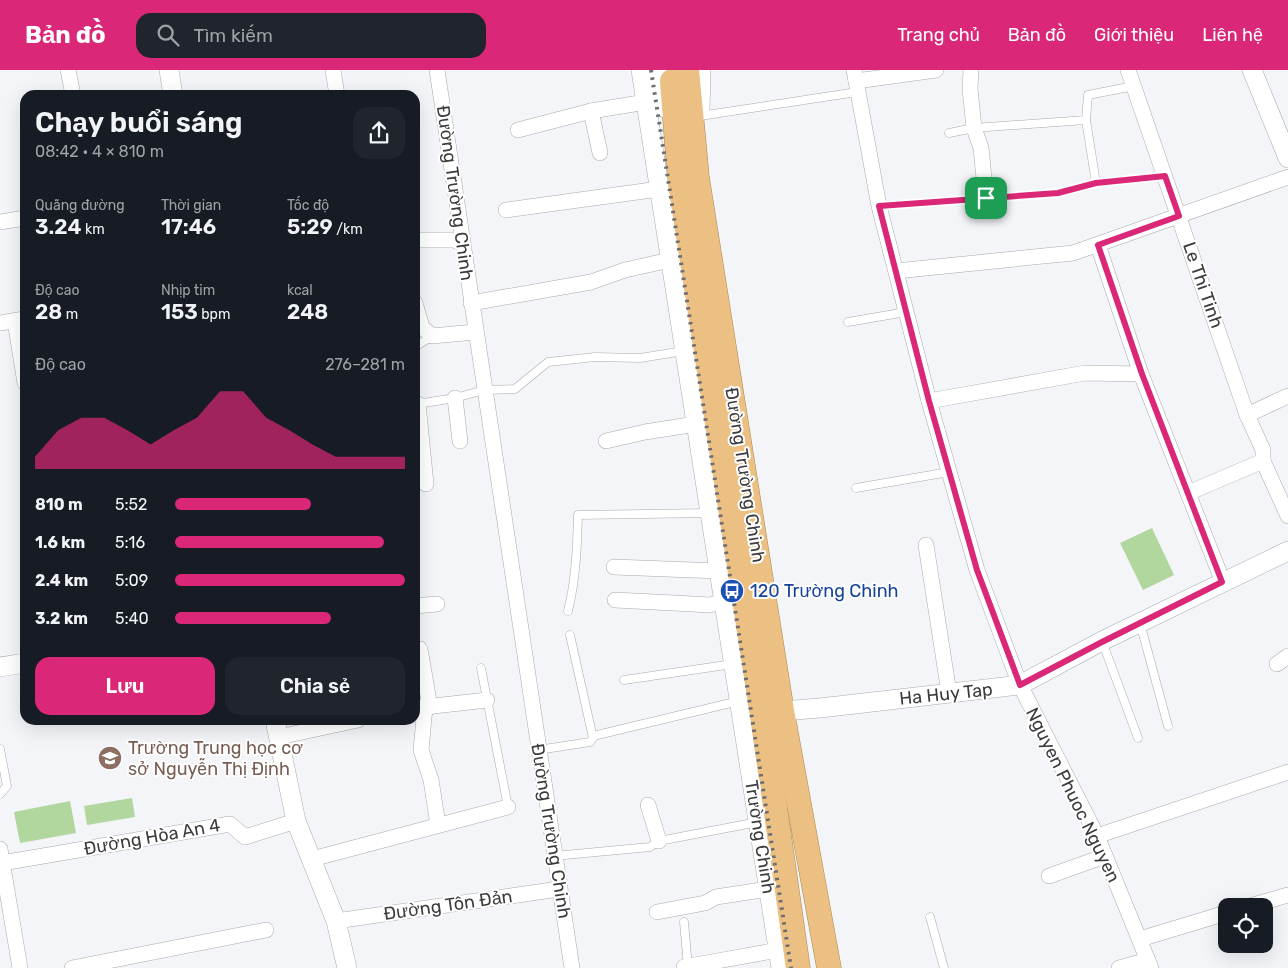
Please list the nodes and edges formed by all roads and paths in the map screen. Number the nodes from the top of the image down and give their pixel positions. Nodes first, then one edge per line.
1 (68, 70) edge
2 (169, 70) edge
3 (333, 70) edge
4 (437, 70) edge
5 (641, 70) edge
6 (658, 70) edge
7 (671, 70) edge
8 (687, 70) edge
9 (701, 70) edge
10 (936, 70) edge
11 (971, 70) edge
12 (1128, 70) edge
13 (1252, 70) edge
14 (856, 81) edge
15 (1134, 86) junction
16 (72, 90) edge
17 (172, 90) edge
18 (337, 90) edge
19 (646, 102) junction
20 (591, 111) junction
21 (700, 116) junction
22 (1086, 120) junction
23 (974, 128) junction
24 (518, 130) dead end
25 (949, 133) dead end
26 (600, 153) dead end
27 (1288, 158) edge
28 (1165, 176) junction
29 (1288, 177) edge
30 (679, 183) junction
31 (1096, 183) junction
32 (986, 198) junction
33 (879, 206) junction
34 (506, 210) dead end
35 (1179, 216) junction
36 (20, 219) edge
37 (0, 222) edge
38 (420, 240) edge
39 (462, 242) junction
40 (1098, 245) junction
41 (670, 260) junction
42 (896, 271) junction
43 (471, 303) junction
44 (906, 312) junction
45 (420, 320) edge
46 (13, 321) edge
47 (848, 322) dead end
48 (475, 332) junction
49 (432, 336) junction
50 (420, 344) edge
51 (684, 351) junction
52 (20, 357) edge
53 (1142, 374) junction
54 (484, 390) junction
55 (1288, 396) edge
56 (455, 398) junction
57 (929, 401) junction
58 (420, 404) edge
59 (1248, 415) junction
60 (696, 424) junction
61 (420, 431) edge
62 (460, 441) dead end
63 (606, 441) dead end
64 (1263, 460) junction
65 (949, 472) junction
66 (426, 484) dead end
67 (856, 488) dead end
68 (1188, 493) junction
69 (710, 513) junction
70 (1288, 516) edge
71 (926, 546) dead end
72 (1288, 551) edge
73 (614, 568) dead end
74 (719, 572) junction
75 (1222, 582) junction
76 (615, 600) dead end
77 (724, 602) junction
78 (437, 604) dead end
79 (420, 606) edge
80 (568, 611) dead end
81 (1140, 623) junction
82 (570, 635) dead end
83 (1102, 642) junction
84 (420, 649) edge
85 (20, 664) edge
86 (733, 664) junction
87 (0, 667) edge
88 (482, 668) dead end
89 (624, 680) dead end
90 (1020, 685) junction
91 (949, 693) junction
92 (487, 700) junction
93 (739, 703) junction
94 (423, 708) edge
95 (782, 710) junction
96 (307, 725) edge
97 (1168, 726) dead end
98 (277, 728) edge
99 (593, 736) junction
100 (1138, 738) dead end
101 (0, 749) edge
102 (538, 750) junction
103 (1288, 772) edge
104 (0, 794) edge
105 (648, 805) dead end
106 (508, 807) joint
107 (296, 821) junction
108 (758, 822) junction
109 (438, 825) junction
110 (1097, 836) junction
111 (659, 841) junction
112 (1, 856) edge
113 (554, 856) junction
114 (1105, 856) junction
115 (312, 859) junction
116 (1049, 876) dead end
117 (559, 889) junction
118 (768, 889) junction
119 (1288, 895) edge
120 (1273, 899) edge
121 (657, 912) dead end
122 (1218, 915) edge
123 (930, 917) dead end
124 (336, 921) junction
125 (684, 922) dead end
126 (266, 930) dead end
127 (1140, 939) junction
128 (779, 959) edge
129 (1150, 964) edge
130 (686, 967) edge
131 (20, 968) edge
132 (72, 968) edge
133 (347, 968) edge
134 (572, 968) edge
135 (798, 968) edge
136 (829, 968) edge
137 (944, 968) edge
138 (1119, 968) edge

1 - 16 street
2 - 17 street
3 - 18 street
4 - 39 street, Đường Trường Chinh
5 - 19 street, Đường Trường Chinh
6 - 30 street
7 - 30 highway, Đường Trường Chinh
8 - 30 highway, Đường Trường Chinh
9 - 21 street
10 - 14 street
11 - 23 street
12 - 15 street, Le Thi Tinh
13 - 27 street
14 - 21 lane
14 - 33 street, Nguyen Phuoc Nguyen
15 - 22 lane
15 - 28 street, Le Thi Tinh
19 - 20 street
19 - 30 street, Đường Trường Chinh
20 - 24 street
20 - 26 street
21 - 30 street
22 - 23 lane
22 - 31 lane
23 - 25 lane
23 - 32 street
28 - 31 lane
28 - 35 street, Le Thi Tinh
29 - 35 street
30 - 34 street
30 - 41 street, Đường Trường Chinh
30 - 95 highway, Đường Trường Chinh
30 - 135 highway, Đường Trường Chinh
31 - 32 lane
32 - 33 lane
33 - 42 street, Nguyen Phuoc Nguyen
35 - 40 street
35 - 59 street, Le Thi Tinh
36 - 37 street
38 - 39 street
39 - 43 street, Đường Trường Chinh
40 - 42 street
40 - 53 street
41 - 43 street
41 - 51 street, Đường Trường Chinh
42 - 44 street, Nguyen Phuoc Nguyen
43 - 48 street, Đường Trường Chinh
44 - 47 lane
44 - 57 street, Nguyen Phuoc Nguyen
45 - 49 street
46 - 52 street
48 - 49 street
48 - 54 street, Đường Trường Chinh
49 - 50 lane
51 - 54 lane
51 - 60 street, Đường Trường Chinh
53 - 57 street
53 - 68 street
54 - 56 lane
54 - 102 street, Đường Trường Chinh
55 - 59 street
56 - 58 lane
56 - 62 street
57 - 65 street, Nguyen Phuoc Nguyen
59 - 64 street, Le Thi Tinh
60 - 63 street
60 - 69 street, Đường Trường Chinh
61 - 66 street
64 - 68 street
64 - 70 street, Le Thi Tinh
65 - 67 lane
65 - 90 street, Nguyen Phuoc Nguyen
68 - 75 street
69 - 74 street, Đường Trường Chinh
69 - 80 lane
71 - 91 street
72 - 75 street, Ha Huy Tap
73 - 74 street
74 - 77 street, Đường Trường Chinh
75 - 81 street, Ha Huy Tap
76 - 77 street
77 - 86 street, Đường Trường Chinh
78 - 79 street
81 - 83 street, Ha Huy Tap
81 - 97 lane
82 - 99 lane
83 - 90 street, Ha Huy Tap
83 - 100 lane
84 - 94 street
85 - 87 street
86 - 89 lane
86 - 93 street, Đường Trường Chinh
88 - 92 lane
90 - 91 street, Ha Huy Tap
90 - 110 street, Nguyen Phuoc Nguyen
91 - 95 street, Ha Huy Tap
92 - 94 street
92 - 106 lane
93 - 99 lane
93 - 108 street, Trường Chinh
94 - 109 street
95 - 136 highway, Đường Trường Chinh
96 - 98 street
98 - 107 street
99 - 102 lane
101 - 104 lane
102 - 113 street, Đường Trường Chinh
103 - 110 street
105 - 111 street
106 - 109 street
107 - 112 street, Đường Hòa An 4
107 - 115 street
108 - 111 lane
108 - 118 street, Trường Chinh
109 - 115 street
110 - 114 street, Nguyen Phuoc Nguyen
111 - 113 lane
112 - 131 street
113 - 117 street, Đường Trường Chinh
114 - 116 street
114 - 127 street, Nguyen Phuoc Nguyen
115 - 124 street
117 - 124 street, Đường Tôn Đản
117 - 134 street, Đường Trường Chinh
118 - 121 street
118 - 128 street, Trường Chinh
119 - 120 street
122 - 127 street
123 - 137 lane
124 - 133 street
125 - 130 lane
126 - 132 street
127 - 129 street, Nguyen Phuoc Nguyen
128 - 130 street
129 - 138 street

